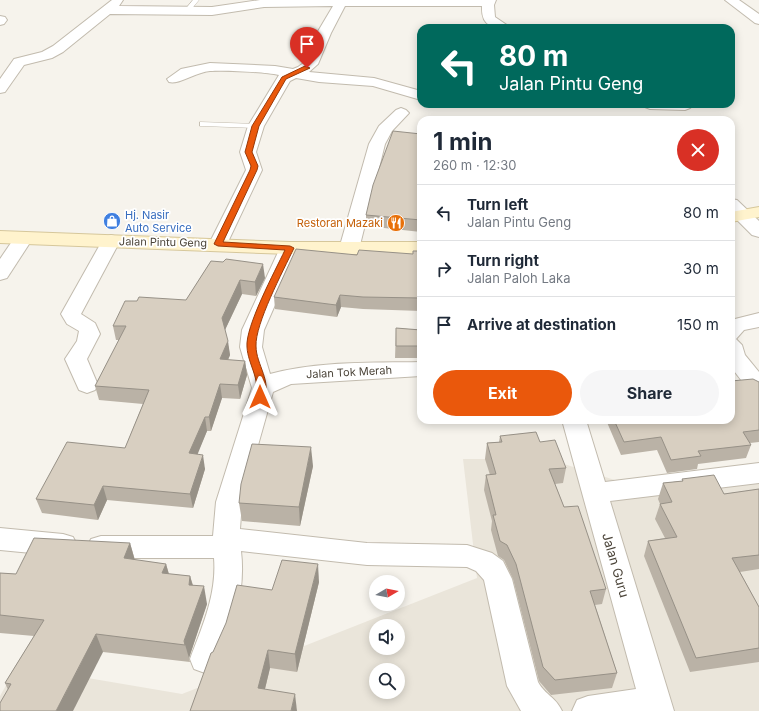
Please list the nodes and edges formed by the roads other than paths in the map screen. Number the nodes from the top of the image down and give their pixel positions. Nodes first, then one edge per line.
1 (196, 0) edge
2 (731, 0) edge
3 (363, 1) edge
4 (489, 1) edge
5 (341, 2) junction
6 (110, 3) edge
7 (187, 11) junction
8 (759, 20) edge
9 (498, 24) edge
10 (19, 62) junction
11 (0, 63) edge
12 (295, 73) junction
13 (174, 79) dead end
14 (0, 89) edge
15 (417, 95) edge
16 (401, 113) dead end
17 (203, 124) dead end
18 (256, 126) junction
19 (741, 212) edge
20 (759, 231) edge
21 (0, 237) edge
22 (24, 238) junction
23 (111, 241) junction
24 (218, 244) junction
25 (290, 248) junction
26 (417, 248) edge
27 (349, 249) junction
28 (0, 274) edge
29 (759, 320) edge
30 (735, 328) edge
31 (735, 357) edge
32 (417, 369) edge
33 (270, 384) junction
34 (87, 385) dead end
35 (759, 387) edge
36 (575, 424) edge
37 (759, 474) edge
38 (596, 493) junction
39 (0, 539) edge
40 (226, 542) junction
41 (205, 659) dead end
42 (657, 706) edge
43 (546, 711) edge
44 (588, 711) edge

1 - 7 lane
2 - 8 street
3 - 4 street
3 - 5 street
4 - 9 street
5 - 7 street
5 - 12 street
6 - 7 street
6 - 10 street
10 - 11 street
10 - 14 street
12 - 13 street
12 - 15 street
12 - 18 street
16 - 27 street
17 - 18 lane
18 - 24 street
19 - 20 street
21 - 22 main road, Jalan Pintu Geng
22 - 23 main road, Jalan Pintu Geng
22 - 28 street
23 - 24 main road, Jalan Pintu Geng
23 - 34 street
24 - 25 main road, Jalan Pintu Geng
25 - 27 main road, Jalan Pintu Geng
25 - 33 street
26 - 27 main road, Jalan Pintu Geng
29 - 30 street
31 - 35 street
32 - 33 street, Jalan Tok Merah
33 - 40 street
36 - 38 street, Jalan Guru
37 - 38 street
38 - 42 street, Jalan Guru
39 - 40 street
40 - 41 street
40 - 43 street
42 - 44 street

